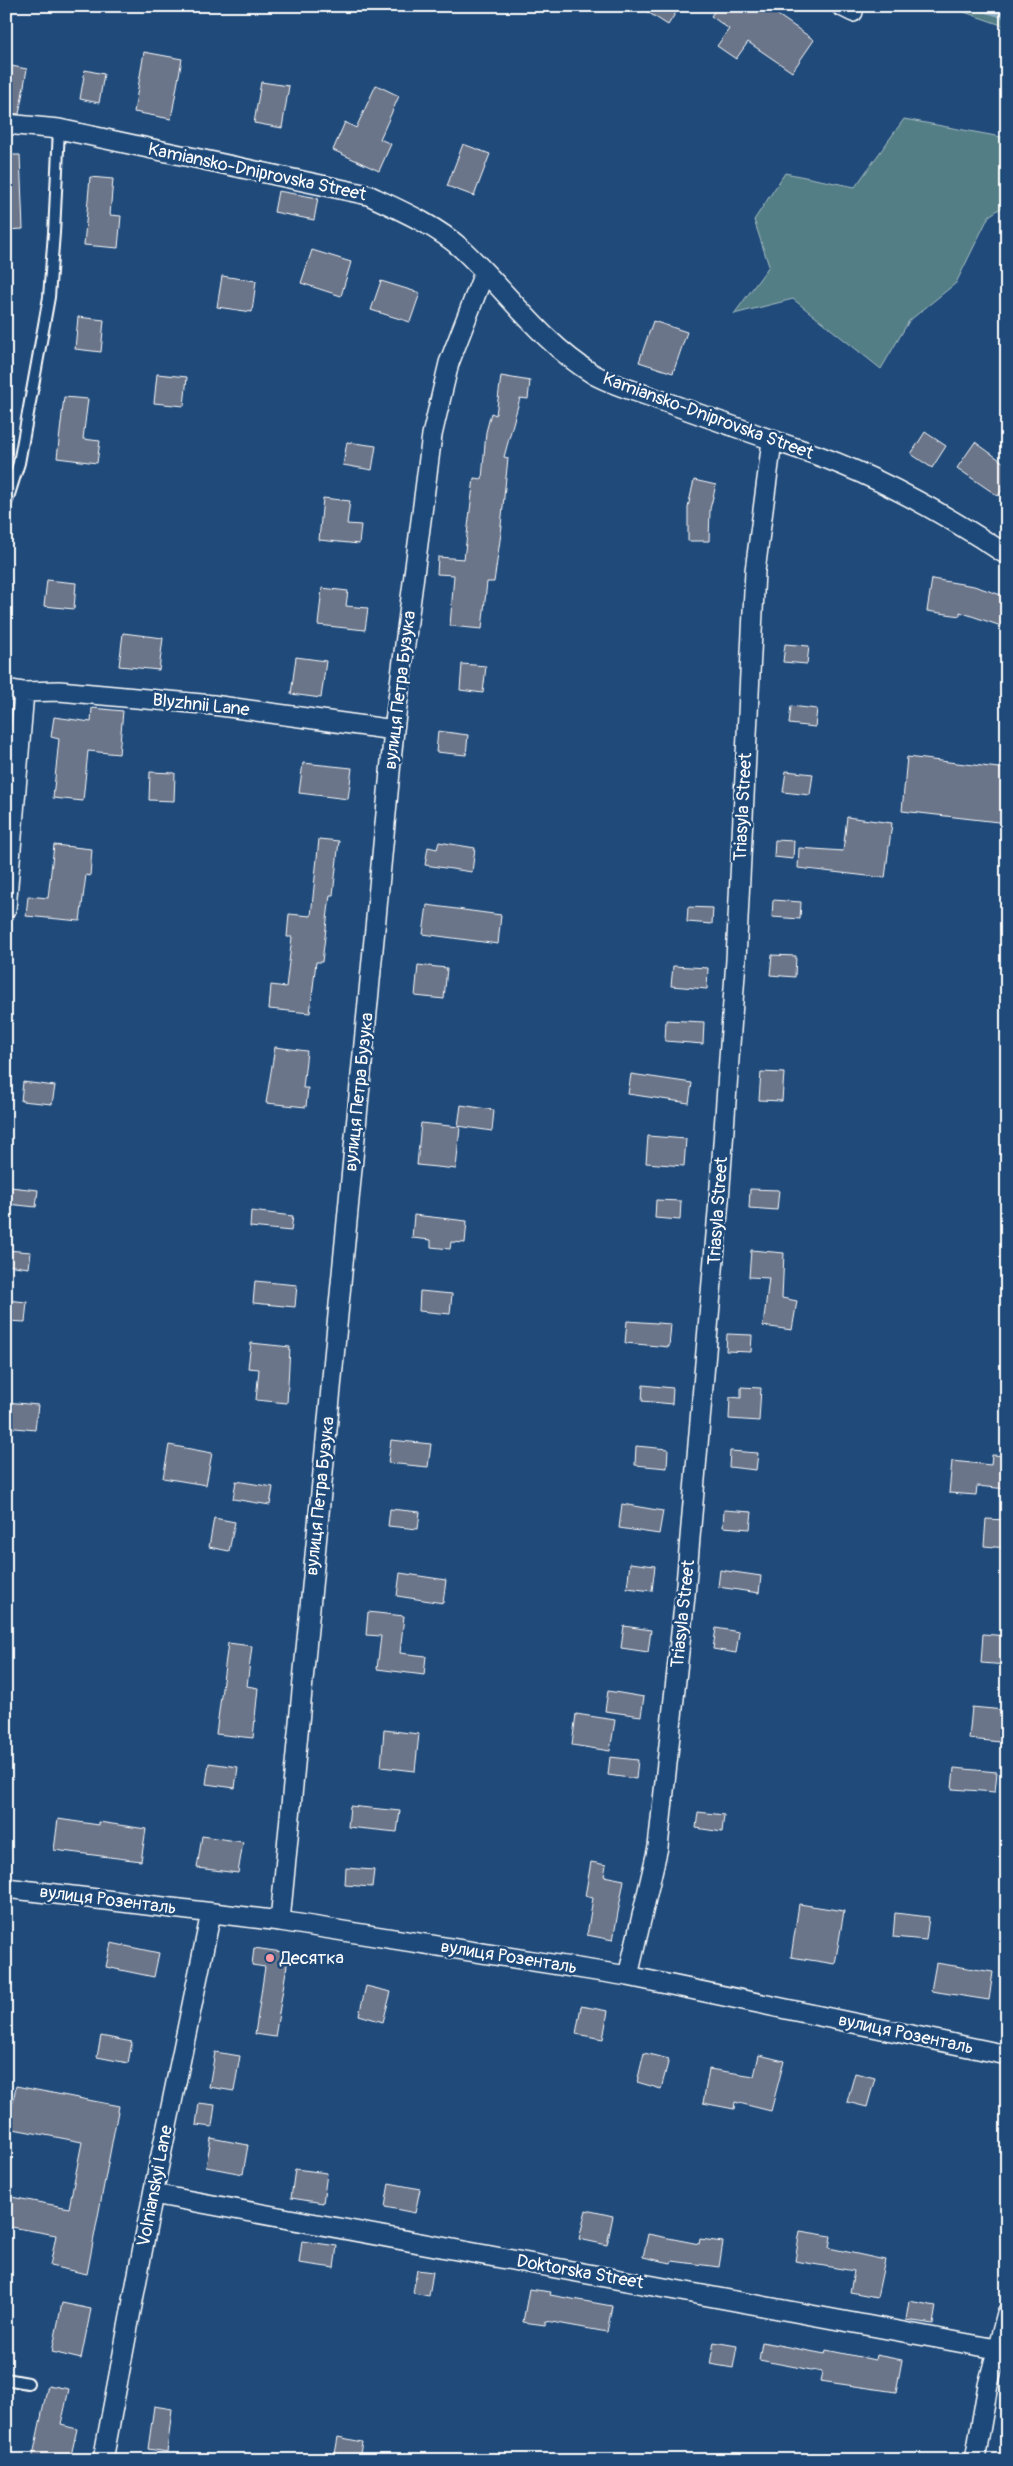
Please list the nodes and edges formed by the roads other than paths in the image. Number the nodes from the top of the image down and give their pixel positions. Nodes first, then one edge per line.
1 (6, 124) edge
2 (58, 129) junction
3 (484, 273) junction
4 (772, 441) junction
5 (6, 504) edge
6 (1007, 555) edge
7 (15, 691) edge
8 (394, 730) junction
9 (6, 909) edge
10 (6, 1888) edge
11 (211, 1913) junction
12 (280, 1921) junction
13 (628, 1976) junction
14 (1007, 2055) edge
15 (153, 2194) junction
16 (1007, 2313) edge
17 (1002, 2350) edge
18 (6, 2378) edge
19 (28, 2383) dead end
20 (103, 2460) edge
21 (975, 2460) edge

1 - 2 street, Kamiansko-Dniprovska Street
2 - 3 street, Kamiansko-Dniprovska Street
2 - 5 lane
3 - 4 street, Kamiansko-Dniprovska Street
3 - 8 street, вулиця Петра Бузука
4 - 6 street, Kamiansko-Dniprovska Street
4 - 13 street, Triasyla Street
7 - 8 street, Blyzhnii Lane
7 - 9 street
8 - 12 street, вулиця Петра Бузука
10 - 11 street, вулиця Розенталь
11 - 12 street, вулиця Розенталь
11 - 15 street, Volnianskyi Lane
12 - 13 street, вулиця Розенталь
13 - 14 street, вулиця Розенталь
15 - 17 street, Doktorska Street
15 - 20 street, Volnianskyi Lane
16 - 17 street
17 - 21 street
18 - 19 lane

